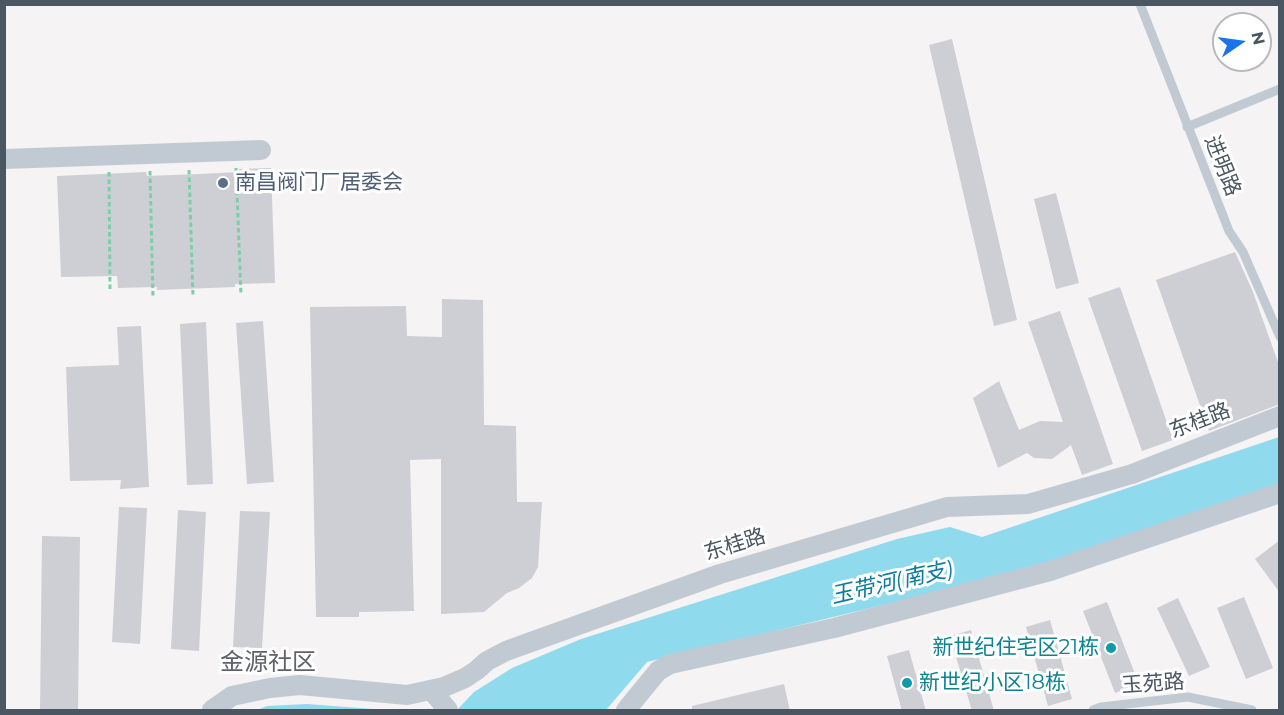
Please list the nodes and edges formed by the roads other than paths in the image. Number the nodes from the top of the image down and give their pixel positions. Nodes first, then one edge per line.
1 (1140, 4) edge
2 (1280, 89) edge
3 (1187, 127) junction
4 (261, 150) dead end
5 (4, 159) edge
6 (1280, 337) edge
7 (1280, 416) edge
8 (1280, 493) edge
9 (431, 690) junction
10 (212, 711) edge
11 (448, 711) edge
12 (626, 711) edge
13 (1093, 711) edge
14 (1252, 711) edge

1 - 3 lane, 进明路
2 - 3 lane
3 - 6 lane, 进明路
4 - 5 street
7 - 9 street, 东桂路
8 - 12 street
9 - 10 street, 东桂路
9 - 11 street
13 - 14 lane, 玉苑路

